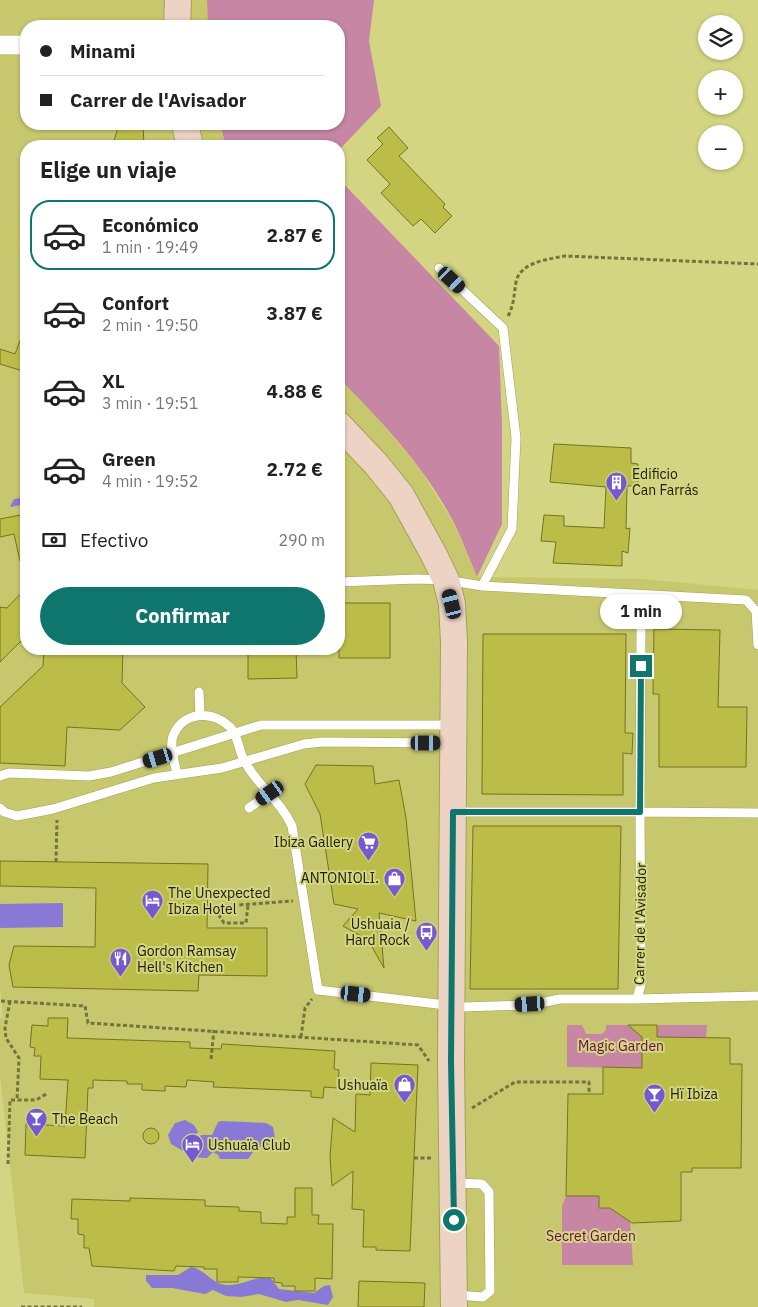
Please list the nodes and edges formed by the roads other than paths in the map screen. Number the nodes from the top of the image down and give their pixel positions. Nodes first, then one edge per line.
1 (178, 0) edge
2 (177, 20) edge
3 (0, 45) edge
4 (20, 45) edge
5 (439, 268) dead end
6 (345, 431) edge
7 (446, 580) junction
8 (345, 582) edge
9 (482, 586) junction
10 (641, 630) dead end
11 (758, 645) edge
12 (199, 692) dead end
13 (200, 715) junction
14 (234, 732) junction
15 (454, 734) junction
16 (172, 754) junction
17 (244, 762) junction
18 (177, 774) junction
19 (0, 776) edge
20 (270, 793) junction
21 (0, 808) edge
22 (250, 808) dead end
23 (453, 812) junction
24 (640, 812) junction
25 (758, 813) edge
26 (758, 996) edge
27 (637, 999) junction
28 (452, 1006) junction
29 (454, 1183) junction
30 (454, 1301) edge

1 - 2 street
3 - 4 street
5 - 9 lane
6 - 7 street
7 - 8 lane
7 - 9 lane
7 - 15 street
9 - 11 lane
10 - 24 lane, Carrer de l'Avisador
12 - 13 lane
13 - 14 lane
13 - 16 lane
14 - 15 lane
14 - 16 lane
14 - 17 lane
15 - 17 lane
15 - 23 street
16 - 18 lane
16 - 19 lane
17 - 18 lane
17 - 20 lane
18 - 21 lane
20 - 22 lane
20 - 28 lane, Carrer de l'Avisador
23 - 24 lane
23 - 28 street
24 - 25 lane
24 - 27 lane, Carrer de l'Avisador
26 - 27 lane
27 - 28 lane, Carrer de l'Avisador
28 - 29 street
29 - 30 street
29 - 30 lane

